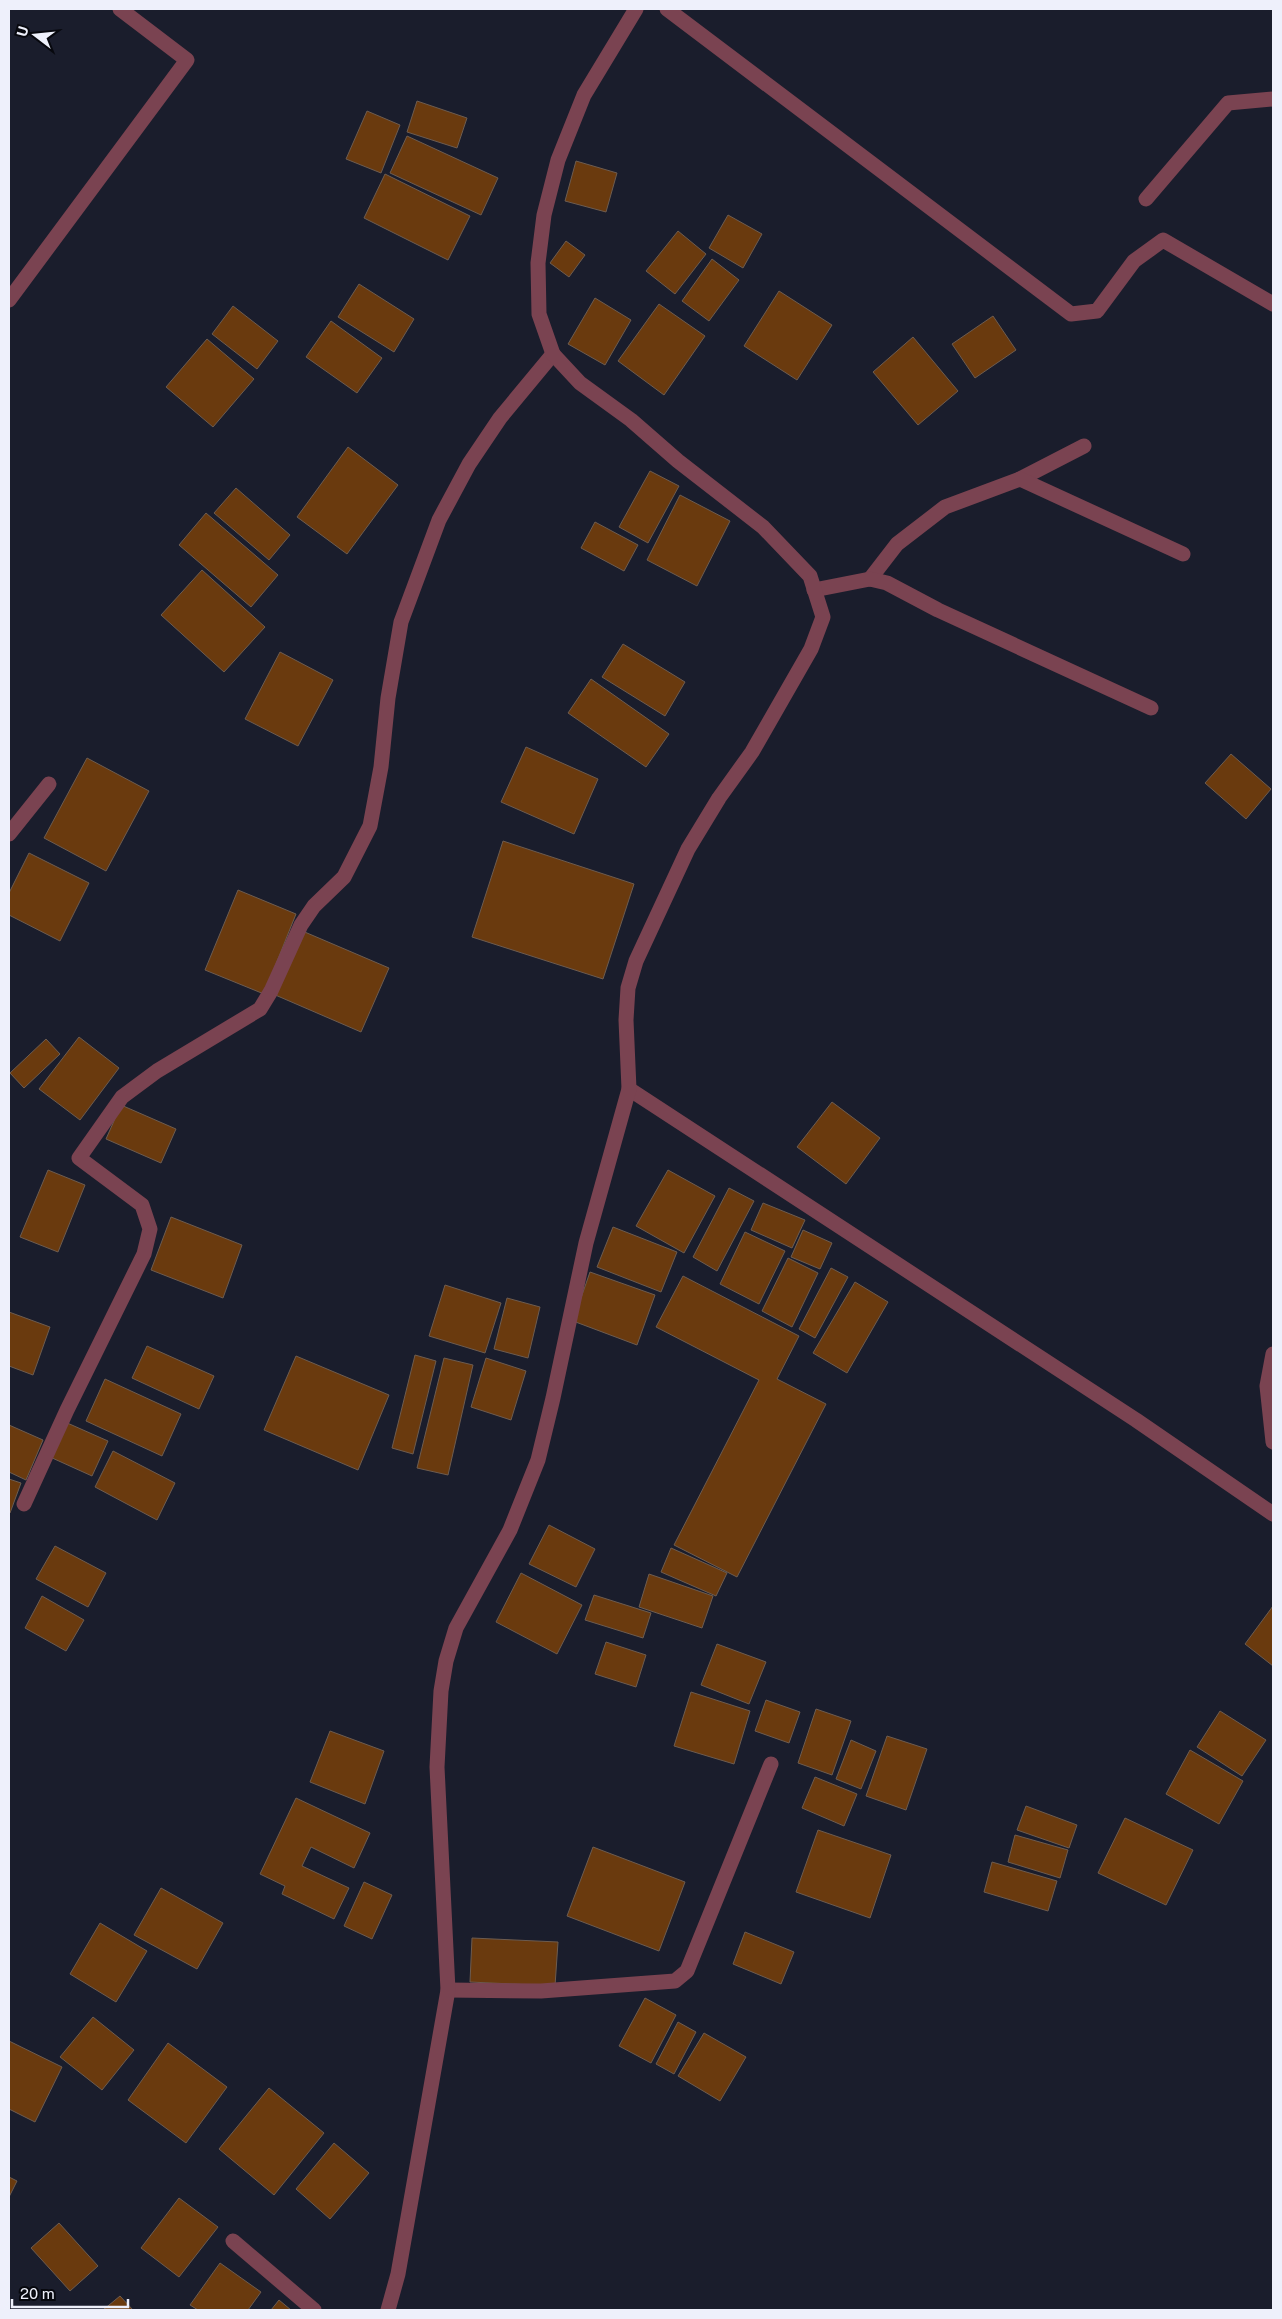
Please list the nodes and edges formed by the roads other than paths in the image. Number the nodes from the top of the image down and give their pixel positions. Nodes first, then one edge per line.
1 (120, 9) edge
2 (636, 9) edge
3 (667, 9) edge
4 (1273, 99) edge
5 (1146, 199) dead end
6 (9, 300) edge
7 (1273, 304) edge
8 (553, 354) junction
9 (1084, 446) dead end
10 (1020, 479) junction
11 (1184, 554) dead end
12 (870, 579) junction
13 (814, 590) junction
14 (1151, 708) dead end
15 (49, 784) dead end
16 (9, 834) edge
17 (629, 1089) junction
18 (1273, 1354) edge
19 (1273, 1442) edge
20 (24, 1504) dead end
21 (1273, 1514) edge
22 (771, 1764) dead end
23 (448, 1990) junction
24 (233, 2241) dead end
25 (314, 2310) edge
26 (388, 2310) edge

1 - 6 street
2 - 8 street
3 - 7 street
4 - 5 street
8 - 13 street
8 - 20 street
9 - 10 street
10 - 11 street
10 - 12 street
12 - 13 street
12 - 14 street
13 - 17 street
15 - 16 street
17 - 21 street
17 - 23 street
18 - 19 street
22 - 23 street
23 - 26 street
24 - 25 street

